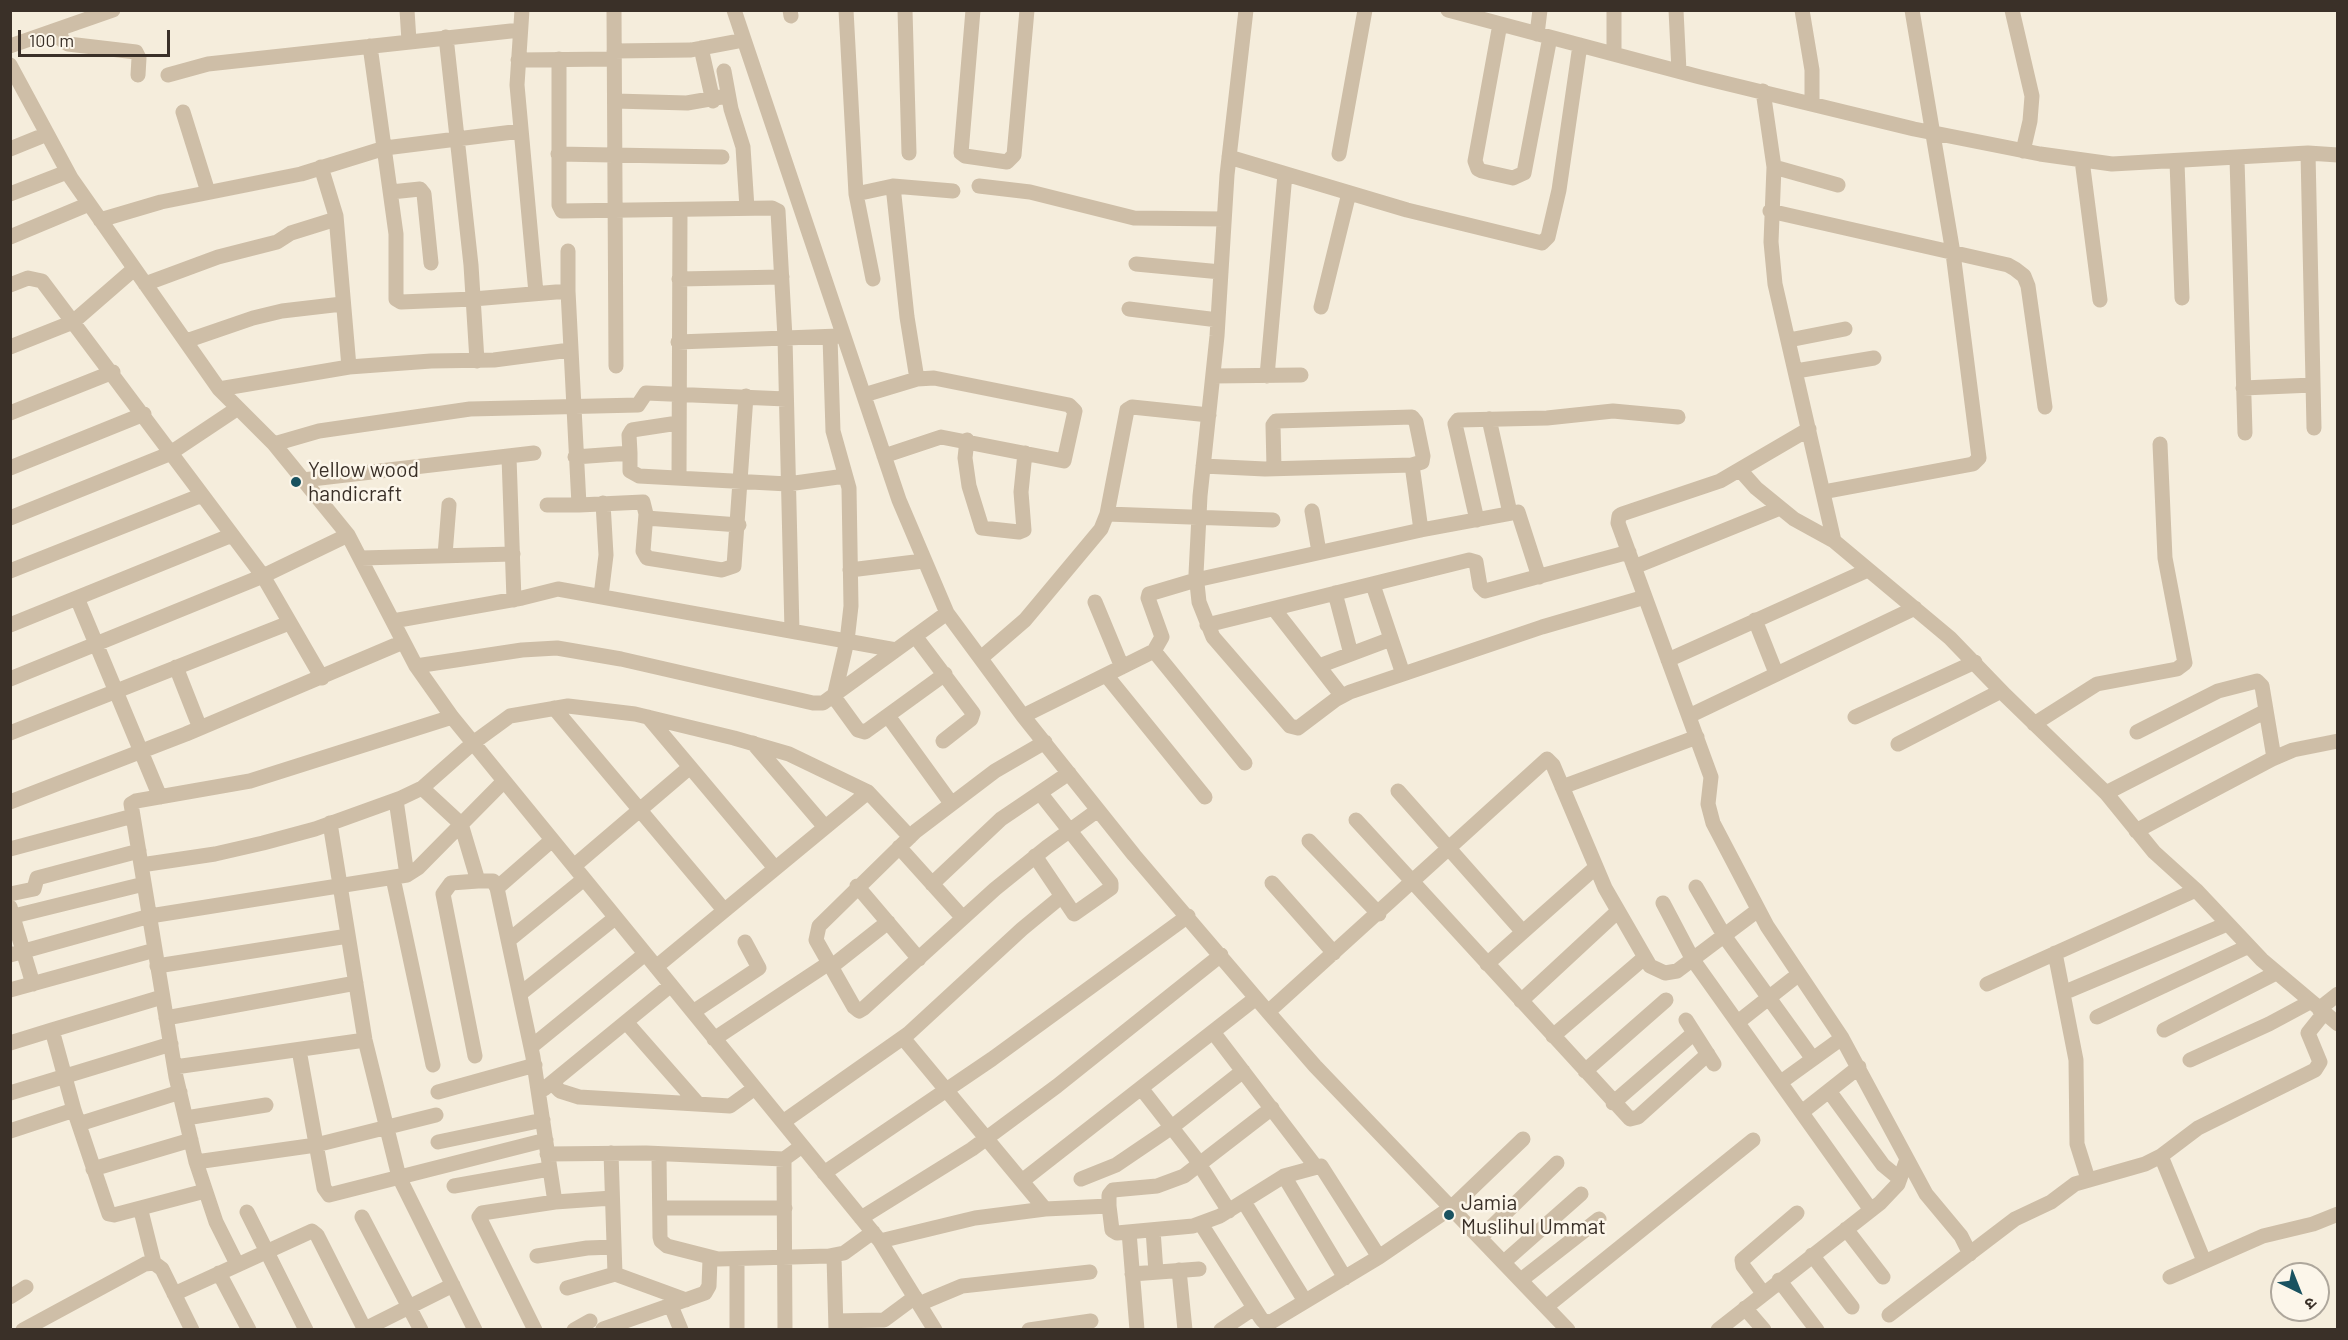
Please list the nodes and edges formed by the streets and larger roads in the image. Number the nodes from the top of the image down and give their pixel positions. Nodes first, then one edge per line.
1 (113, 10) edge
2 (406, 10) edge
3 (522, 10) edge
4 (614, 10) edge
5 (734, 10) edge
6 (846, 10) edge
7 (905, 10) edge
8 (973, 10) edge
9 (1027, 10) edge
10 (1246, 10) edge
11 (1365, 10) edge
12 (1448, 10) edge
13 (1540, 10) edge
14 (1614, 10) edge
15 (1676, 10) edge
16 (1912, 10) edge
17 (2012, 10) edge
18 (1803, 11) edge
19 (1466, 13) edge
20 (1500, 24) junction
21 (59, 29) junction
22 (520, 30) junction
23 (1544, 36) junction
24 (446, 37) junction
25 (409, 40) junction
26 (744, 40) junction
27 (10, 45) edge
28 (1580, 45) junction
29 (370, 46) junction
30 (701, 48) junction
31 (1614, 54) junction
32 (614, 55) junction
33 (559, 59) junction
34 (518, 60) junction
35 (10, 65) edge
36 (724, 71) dead end
37 (1679, 71) junction
38 (138, 75) dead end
39 (168, 75) dead end
40 (1763, 91) junction
41 (720, 99) junction
42 (615, 101) junction
43 (1812, 103) junction
44 (183, 112) dead end
45 (521, 131) junction
46 (1932, 132) junction
47 (47, 134) junction
48 (458, 139) junction
49 (385, 148) junction
50 (10, 149) edge
51 (2023, 151) junction
52 (909, 153) dead end
53 (2308, 153) junction
54 (558, 154) junction
55 (615, 154) junction
56 (1339, 154) dead end
57 (2337, 155) edge
58 (722, 157) dead end
59 (1229, 157) junction
60 (2237, 159) junction
61 (2082, 160) junction
62 (2177, 162) junction
63 (321, 167) junction
64 (1774, 167) junction
65 (67, 172) junction
66 (1285, 174) junction
67 (1838, 185) dead end
68 (893, 186) junction
69 (979, 186) dead end
70 (952, 191) dead end
71 (208, 192) junction
72 (391, 192) junction
73 (1348, 193) junction
74 (10, 194) edge
75 (856, 194) junction
76 (89, 204) junction
77 (747, 208) junction
78 (615, 210) junction
79 (680, 210) junction
80 (1770, 211) junction
81 (336, 219) junction
82 (1224, 219) junction
83 (100, 220) junction
84 (10, 237) edge
85 (568, 251) dead end
86 (1953, 253) junction
87 (431, 263) dead end
88 (1136, 264) dead end
89 (134, 268) junction
90 (1221, 272) junction
91 (782, 277) junction
92 (679, 279) junction
93 (873, 279) dead end
94 (145, 284) junction
95 (10, 285) edge
96 (568, 291) junction
97 (536, 293) junction
98 (2182, 298) dead end
99 (473, 299) junction
100 (2100, 300) dead end
101 (342, 304) junction
102 (1321, 308) dead end
103 (1129, 309) dead end
104 (1218, 320) junction
105 (73, 322) junction
106 (1845, 328) dead end
107 (838, 336) junction
108 (785, 338) junction
109 (1789, 340) junction
110 (186, 341) junction
111 (678, 342) junction
112 (10, 347) edge
113 (570, 350) junction
114 (1874, 358) dead end
115 (477, 361) junction
116 (616, 366) dead end
117 (349, 367) junction
118 (1796, 371) junction
119 (113, 372) junction
120 (1267, 375) junction
121 (1301, 375) dead end
122 (1212, 376) junction
123 (917, 379) junction
124 (2313, 385) junction
125 (2243, 388) junction
126 (219, 389) junction
127 (678, 393) junction
128 (864, 395) junction
129 (746, 396) junction
130 (786, 399) junction
131 (2045, 406) dead end
132 (238, 408) junction
133 (572, 408) junction
134 (10, 413) edge
135 (144, 414) junction
136 (1209, 414) junction
137 (1678, 417) dead end
138 (1489, 419) junction
139 (678, 423) junction
140 (2314, 428) dead end
141 (1809, 429) junction
142 (2245, 433) dead end
143 (967, 440) junction
144 (274, 444) junction
145 (2160, 444) dead end
146 (534, 453) dead end
147 (630, 453) junction
148 (1025, 453) junction
149 (169, 454) junction
150 (884, 456) junction
151 (509, 457) junction
152 (575, 457) junction
153 (1412, 465) junction
154 (1203, 466) junction
155 (10, 468) edge
156 (1274, 468) junction
157 (1740, 470) junction
158 (845, 476) junction
159 (679, 478) junction
160 (303, 480) junction
161 (742, 482) junction
162 (788, 484) junction
163 (1823, 492) junction
164 (202, 495) junction
165 (603, 503) junction
166 (449, 505) dead end
167 (547, 505) dead end
168 (579, 505) junction
169 (1780, 508) junction
170 (1312, 511) dead end
171 (1510, 513) junction
172 (1107, 514) junction
173 (10, 518) edge
174 (645, 518) junction
175 (1199, 519) junction
176 (1273, 520) dead end
177 (1477, 520) junction
178 (739, 525) junction
179 (1421, 530) junction
180 (232, 535) junction
181 (348, 535) junction
182 (1834, 540) junction
183 (1319, 552) junction
184 (1629, 552) junction
185 (513, 554) junction
186 (445, 555) junction
187 (361, 558) junction
188 (923, 561) junction
189 (1634, 567) junction
190 (850, 570) junction
191 (1868, 570) junction
192 (10, 571) edge
193 (263, 576) junction
194 (1539, 577) junction
195 (1196, 580) junction
196 (1372, 585) junction
197 (1335, 593) junction
198 (601, 596) junction
199 (1645, 597) junction
200 (77, 598) junction
201 (514, 600) junction
202 (1095, 602) dead end
203 (1914, 608) junction
204 (1274, 609) junction
205 (946, 613) junction
206 (393, 621) junction
207 (1755, 621) junction
208 (289, 622) junction
209 (10, 625) edge
210 (1207, 625) junction
211 (792, 631) junction
212 (915, 636) junction
213 (1391, 639) junction
214 (848, 641) junction
215 (403, 642) junction
216 (98, 644) junction
217 (896, 650) junction
218 (1154, 651) junction
219 (1351, 654) junction
220 (981, 658) junction
221 (1668, 660) junction
222 (1975, 662) junction
223 (416, 666) junction
224 (1319, 666) junction
225 (176, 667) junction
226 (1122, 667) junction
227 (1776, 673) junction
228 (945, 674) junction
229 (1402, 674) junction
230 (1106, 675) junction
231 (322, 678) junction
232 (10, 679) edge
233 (117, 690) junction
234 (2001, 691) junction
235 (1342, 696) junction
236 (834, 697) junction
237 (554, 708) junction
238 (2266, 711) junction
239 (888, 716) junction
240 (1023, 716) junction
241 (1689, 716) junction
242 (452, 717) junction
243 (648, 717) junction
244 (1855, 717) dead end
245 (2034, 724) junction
246 (200, 728) junction
247 (2137, 732) dead end
248 (10, 733) edge
249 (1696, 737) junction
250 (943, 741) dead end
251 (2337, 741) edge
252 (1045, 742) junction
253 (473, 743) junction
254 (752, 743) junction
255 (1898, 744) dead end
256 (140, 751) junction
257 (2274, 758) junction
258 (1245, 763) dead end
259 (690, 768) junction
260 (1070, 774) junction
261 (504, 781) junction
262 (1562, 787) junction
263 (422, 788) junction
264 (1398, 791) dead end
265 (868, 792) junction
266 (1040, 793) junction
267 (2106, 793) junction
268 (160, 797) junction
269 (1205, 797) dead end
270 (396, 800) junction
271 (10, 802) edge
272 (951, 803) junction
273 (640, 810) junction
274 (1098, 810) junction
275 (133, 816) junction
276 (1356, 820) dead end
277 (330, 823) junction
278 (461, 824) junction
279 (825, 827) junction
280 (1070, 831) junction
281 (2136, 831) junction
282 (552, 840) junction
283 (1309, 841) dead end
284 (904, 842) junction
285 (11, 848) edge
286 (1449, 848) junction
287 (1035, 856) junction
288 (140, 858) junction
289 (574, 866) junction
290 (775, 868) junction
291 (1595, 868) junction
292 (400, 877) junction
293 (584, 879) junction
294 (478, 881) junction
295 (1272, 883) dead end
296 (144, 884) junction
297 (932, 884) junction
298 (1413, 884) junction
299 (857, 886) junction
300 (340, 887) junction
301 (1696, 887) dead end
302 (497, 888) junction
303 (2196, 890) junction
304 (10, 894) edge
305 (1062, 896) junction
306 (1663, 903) dead end
307 (724, 910) junction
308 (1758, 910) junction
309 (12, 912) edge
310 (1617, 912) junction
311 (1379, 914) junction
312 (150, 916) junction
313 (1188, 916) junction
314 (615, 918) junction
315 (963, 918) junction
316 (888, 922) junction
317 (2227, 924) junction
318 (1523, 932) junction
319 (348, 936) junction
320 (1725, 937) junction
321 (508, 940) junction
322 (745, 942) dead end
323 (2249, 946) junction
324 (154, 950) junction
325 (18, 953) edge
326 (1334, 953) junction
327 (2055, 953) junction
328 (645, 954) junction
329 (1221, 955) junction
330 (1644, 958) junction
331 (919, 959) junction
332 (1693, 960) junction
333 (1487, 964) junction
334 (830, 965) junction
335 (157, 966) junction
336 (656, 967) junction
337 (2276, 973) junction
338 (1799, 974) junction
339 (356, 983) junction
340 (33, 984) junction
341 (1987, 984) dead end
342 (670, 985) junction
343 (10, 990) edge
344 (2063, 993) junction
345 (520, 994) junction
346 (2337, 994) edge
347 (162, 998) junction
348 (1257, 998) junction
349 (1769, 998) junction
350 (1666, 1000) dead end
351 (1521, 1001) junction
352 (2318, 1008) junction
353 (693, 1012) junction
354 (1268, 1012) junction
355 (2097, 1017) dead end
356 (166, 1018) junction
357 (626, 1022) junction
358 (1738, 1022) junction
359 (2337, 1024) edge
360 (52, 1030) junction
361 (2164, 1030) dead end
362 (1213, 1032) junction
363 (1553, 1036) junction
364 (903, 1038) junction
365 (1842, 1038) junction
366 (714, 1039) junction
367 (365, 1040) junction
368 (10, 1043) edge
369 (171, 1044) junction
370 (531, 1047) junction
371 (299, 1050) junction
372 (475, 1056) dead end
373 (1813, 1059) junction
374 (2190, 1060) dead end
375 (433, 1065) dead end
376 (535, 1065) junction
377 (175, 1067) junction
378 (1858, 1067) junction
379 (1243, 1071) junction
380 (1585, 1071) junction
381 (65, 1076) junction
382 (1781, 1082) junction
383 (552, 1083) junction
384 (754, 1088) junction
385 (1141, 1088) junction
386 (948, 1089) junction
387 (1829, 1091) junction
388 (180, 1092) junction
389 (438, 1092) dead end
390 (10, 1093) edge
391 (539, 1093) junction
392 (1613, 1102) junction
393 (698, 1104) junction
394 (266, 1105) dead end
395 (1272, 1108) junction
396 (1802, 1112) junction
397 (436, 1115) dead end
398 (77, 1117) junction
399 (186, 1118) junction
400 (543, 1120) junction
401 (783, 1122) junction
402 (1172, 1127) junction
403 (385, 1128) junction
404 (10, 1131) edge
405 (986, 1138) junction
406 (1523, 1139) dead end
407 (191, 1140) junction
408 (1753, 1140) dead end
409 (438, 1142) dead end
410 (316, 1145) junction
411 (802, 1146) junction
412 (611, 1153) junction
413 (548, 1154) junction
414 (659, 1155) junction
415 (2161, 1156) junction
416 (784, 1159) junction
417 (1907, 1159) junction
418 (196, 1162) junction
419 (1557, 1163) dead end
420 (1200, 1164) junction
421 (1316, 1167) junction
422 (93, 1169) junction
423 (824, 1173) junction
424 (1284, 1176) junction
425 (399, 1178) junction
426 (1081, 1179) dead end
427 (1900, 1179) junction
428 (2088, 1179) junction
429 (1022, 1181) junction
430 (454, 1186) dead end
431 (205, 1191) junction
432 (1581, 1194) dead end
433 (612, 1198) junction
434 (555, 1202) junction
435 (1244, 1202) junction
436 (1110, 1206) junction
437 (660, 1208) junction
438 (784, 1208) junction
439 (1452, 1208) junction
440 (1045, 1209) junction
441 (1871, 1210) junction
442 (1229, 1211) junction
443 (247, 1212) dead end
444 (1797, 1213) dead end
445 (2337, 1214) edge
446 (142, 1215) dead end
447 (362, 1217) dead end
448 (861, 1218) junction
449 (1599, 1219) dead end
450 (1201, 1224) junction
451 (1846, 1229) junction
452 (1153, 1230) junction
453 (1129, 1232) junction
454 (877, 1237) junction
455 (1480, 1238) junction
456 (614, 1247) junction
457 (266, 1250) junction
458 (1970, 1254) junction
459 (1812, 1255) junction
460 (537, 1256) dead end
461 (785, 1256) junction
462 (834, 1256) junction
463 (1379, 1257) junction
464 (710, 1258) junction
465 (737, 1259) junction
466 (2204, 1261) junction
467 (1504, 1262) junction
468 (154, 1263) junction
469 (237, 1264) junction
470 (1199, 1269) dead end
471 (1179, 1270) junction
472 (1090, 1272) dead end
473 (1156, 1272) junction
474 (219, 1273) junction
475 (615, 1274) junction
476 (1132, 1274) junction
477 (2170, 1276) dead end
478 (1883, 1277) dead end
479 (1346, 1278) junction
480 (1521, 1280) junction
481 (1779, 1280) junction
482 (453, 1285) junction
483 (26, 1287) dead end
484 (567, 1288) dead end
485 (1763, 1293) junction
486 (174, 1294) junction
487 (10, 1296) edge
488 (686, 1300) junction
489 (917, 1301) junction
490 (1305, 1301) junction
491 (671, 1305) junction
492 (410, 1306) junction
493 (1546, 1306) junction
494 (1852, 1307) dead end
495 (1254, 1308) junction
496 (1745, 1308) junction
497 (1889, 1315) dead end
498 (590, 1321) dead end
499 (1091, 1322) dead end
500 (1239, 1324) edge
501 (836, 1325) edge
502 (884, 1325) edge
503 (23, 1329) edge
504 (192, 1329) edge
505 (249, 1329) edge
506 (306, 1329) edge
507 (364, 1329) edge
508 (421, 1329) edge
509 (475, 1329) edge
510 (535, 1329) edge
511 (574, 1329) edge
512 (603, 1329) edge
513 (681, 1329) edge
514 (737, 1329) edge
515 (785, 1329) edge
516 (935, 1329) edge
517 (1029, 1329) edge
518 (1137, 1329) edge
519 (1185, 1329) edge
520 (1221, 1329) edge
521 (1568, 1329) edge
522 (1718, 1329) edge
523 (1764, 1329) edge
524 (1817, 1329) edge

1 - 21 street
2 - 25 street
3 - 22 street
4 - 32 street
5 - 26 street
6 - 75 street
7 - 52 street
8 - 9 street
10 - 59 street
11 - 56 street
12 - 19 street
13 - 23 street
14 - 31 street
15 - 37 street
16 - 46 street
17 - 51 street
18 - 43 street
19 - 20 street
20 - 23 street
20 - 23 street
21 - 27 street
21 - 38 street
22 - 24 street
22 - 34 street
23 - 28 street
24 - 25 street
24 - 48 street
25 - 29 street
26 - 30 street
26 - 107 street
28 - 31 street
28 - 73 street
29 - 39 street
29 - 49 street
30 - 32 street
30 - 41 street
31 - 37 street
32 - 33 street
32 - 42 street
33 - 34 street
33 - 54 street
34 - 45 street
35 - 47 street
36 - 41 street
37 - 40 street
40 - 43 street
40 - 64 street
41 - 42 street
41 - 77 street
42 - 55 street
43 - 46 street
44 - 71 street
45 - 48 street
45 - 97 street
46 - 51 street
46 - 86 street
47 - 50 street
47 - 65 street
48 - 49 street
48 - 99 street
49 - 63 street
49 - 72 street
51 - 61 street
53 - 57 street
53 - 60 street
53 - 124 street
54 - 55 street
54 - 78 street
55 - 58 street
55 - 78 street
59 - 66 street
59 - 82 street
60 - 62 street
60 - 125 street
61 - 62 street
61 - 100 street
62 - 98 street
63 - 71 street
63 - 81 street
64 - 67 street
64 - 80 street
65 - 74 street
65 - 76 street
66 - 73 street
66 - 120 street
68 - 70 street
68 - 75 street
68 - 123 street
69 - 82 street
71 - 83 street
72 - 87 street
72 - 99 street
73 - 102 street
75 - 93 street
76 - 83 street
76 - 84 street
77 - 79 street
77 - 91 street
78 - 79 street
78 - 116 street
79 - 92 street
80 - 86 street
80 - 109 street
81 - 94 street
81 - 101 street
82 - 90 street
83 - 89 street
85 - 96 street
86 - 131 street
86 - 163 street
88 - 90 street
89 - 94 street
89 - 105 street
90 - 104 street
91 - 92 street
91 - 108 street
92 - 111 street
94 - 110 street
95 - 105 street
96 - 97 street
96 - 113 street
97 - 99 street
99 - 115 street
101 - 110 street
101 - 117 street
103 - 104 street
104 - 122 street
105 - 112 street
105 - 119 street
106 - 109 street
107 - 108 street
107 - 128 street
107 - 158 street
108 - 111 street
108 - 130 street
109 - 118 street
110 - 126 street
111 - 127 street
113 - 115 street
113 - 133 street
114 - 118 street
115 - 117 street
117 - 126 street
118 - 141 street
119 - 134 street
119 - 135 street
120 - 121 street
120 - 122 street
122 - 136 street
123 - 128 street
123 - 148 street
124 - 125 street
124 - 140 street
125 - 142 street
126 - 132 street
127 - 129 street
127 - 133 street
127 - 139 street
128 - 150 street
129 - 130 street
129 - 161 street
130 - 162 street
132 - 144 street
132 - 149 street
133 - 144 street
133 - 152 street
135 - 149 street
135 - 155 street
136 - 154 street
136 - 172 street
137 - 138 street
138 - 171 street
138 - 177 street
139 - 147 street
139 - 159 street
141 - 157 street
141 - 163 street
143 - 148 street
143 - 148 street
143 - 150 street
144 - 160 street
145 - 245 street
146 - 151 street
147 - 152 street
147 - 159 street
149 - 164 street
149 - 173 street
150 - 188 street
151 - 160 street
151 - 185 street
152 - 168 street
153 - 156 street
153 - 156 street
153 - 179 street
154 - 156 street
154 - 175 street
157 - 169 street
157 - 184 street
158 - 162 street
158 - 190 street
159 - 161 street
160 - 181 street
161 - 162 street
161 - 178 street
162 - 211 street
163 - 182 street
164 - 180 street
164 - 192 street
165 - 168 street
165 - 174 street
165 - 198 street
166 - 186 street
167 - 168 street
169 - 182 street
169 - 189 street
170 - 183 street
171 - 177 street
171 - 194 street
172 - 175 street
172 - 220 street
174 - 178 street
174 - 178 street
175 - 176 street
175 - 195 street
177 - 179 street
179 - 183 street
180 - 193 street
180 - 200 street
181 - 187 street
181 - 193 street
182 - 191 street
183 - 195 street
184 - 189 street
184 - 194 street
185 - 186 street
185 - 201 street
186 - 187 street
187 - 206 street
188 - 190 street
188 - 205 street
189 - 199 street
190 - 214 street
191 - 203 street
191 - 207 street
193 - 208 street
193 - 216 street
194 - 196 street
195 - 210 street
195 - 218 street
196 - 197 street
196 - 213 street
197 - 204 street
197 - 219 street
198 - 201 street
198 - 211 street
199 - 221 street
199 - 229 street
200 - 209 street
200 - 216 street
201 - 206 street
202 - 226 street
203 - 222 street
203 - 227 street
204 - 210 street
204 - 224 street
205 - 212 street
205 - 220 street
206 - 215 street
207 - 221 street
207 - 227 street
208 - 225 street
208 - 231 street
210 - 235 street
211 - 214 street
212 - 217 street
212 - 228 street
213 - 219 street
213 - 229 street
214 - 217 street
214 - 236 street
215 - 223 street
215 - 231 street
216 - 232 street
216 - 233 street
217 - 236 street
218 - 226 street
218 - 258 street
219 - 224 street
220 - 240 street
221 - 241 street
222 - 234 street
222 - 244 street
223 - 236 street
223 - 242 street
224 - 235 street
225 - 233 street
225 - 246 street
226 - 230 street
227 - 241 street
228 - 239 street
228 - 250 street
229 - 235 street
230 - 240 street
230 - 269 street
231 - 246 street
233 - 248 street
233 - 256 street
234 - 245 street
234 - 255 street
236 - 239 street
237 - 243 street
237 - 253 street
237 - 273 street
238 - 247 street
238 - 257 street
238 - 267 street
239 - 272 street
240 - 252 street
241 - 249 street
242 - 253 street
242 - 268 street
243 - 254 street
243 - 259 street
245 - 267 street
246 - 256 street
249 - 262 street
249 - 308 street
251 - 257 street
252 - 260 street
252 - 272 street
253 - 261 street
253 - 263 street
254 - 265 street
254 - 279 street
256 - 268 street
256 - 271 street
257 - 281 street
259 - 273 street
259 - 290 street
260 - 266 street
260 - 274 street
261 - 278 street
261 - 282 street
262 - 286 street
262 - 291 street
263 - 270 street
263 - 278 street
264 - 286 street
265 - 279 street
265 - 284 street
266 - 280 street
266 - 297 street
267 - 281 street
268 - 275 street
270 - 277 street
270 - 292 street
272 - 284 street
273 - 289 street
273 - 307 street
274 - 280 street
274 - 313 street
275 - 285 street
275 - 288 street
276 - 298 street
277 - 288 street
277 - 300 street
278 - 292 street
278 - 294 street
279 - 290 street
280 - 287 street
280 - 305 street
281 - 303 street
282 - 289 street
282 - 302 street
283 - 311 street
284 - 297 street
284 - 299 street
286 - 298 street
286 - 318 street
287 - 305 street
287 - 315 street
288 - 296 street
288 - 304 street
289 - 293 street
290 - 307 street
291 - 310 street
291 - 318 street
292 - 300 street
292 - 375 street
293 - 314 street
293 - 321 street
294 - 302 street
294 - 372 street
295 - 326 street
296 - 309 street
296 - 312 street
297 - 315 street
298 - 311 street
298 - 333 street
299 - 316 street
299 - 334 street
300 - 312 street
300 - 319 street
301 - 320 street
302 - 321 street
303 - 317 street
303 - 327 street
305 - 364 street
306 - 332 street
307 - 336 street
308 - 320 street
308 - 338 street
309 - 325 street
310 - 330 street
310 - 351 street
311 - 326 street
312 - 324 street
312 - 325 street
313 - 329 street
313 - 386 street
314 - 328 street
314 - 345 street
315 - 331 street
316 - 331 street
316 - 334 street
317 - 323 street
317 - 344 street
318 - 333 street
319 - 335 street
319 - 339 street
320 - 332 street
320 - 349 street
321 - 345 street
322 - 353 street
323 - 337 street
323 - 355 street
324 - 335 street
324 - 340 street
325 - 340 street
326 - 354 street
327 - 341 street
327 - 344 street
328 - 336 street
328 - 370 street
329 - 348 street
329 - 405 street
330 - 332 street
330 - 363 street
331 - 334 street
332 - 358 street
333 - 351 street
334 - 366 street
335 - 347 street
336 - 342 street
337 - 352 street
337 - 361 street
338 - 349 street
338 - 365 street
339 - 356 street
339 - 367 street
340 - 343 street
342 - 353 street
342 - 357 street
344 - 428 street
345 - 370 street
346 - 352 street
347 - 356 street
347 - 360 street
348 - 354 street
348 - 362 street
349 - 358 street
349 - 373 street
350 - 380 street
351 - 363 street
352 - 359 street
352 - 374 street
352 - 415 street
353 - 366 street
354 - 439 street
356 - 369 street
357 - 383 street
357 - 393 street
358 - 382 street
360 - 368 street
360 - 381 street
362 - 379 street
362 - 385 street
363 - 380 street
364 - 386 street
364 - 401 street
365 - 373 street
365 - 378 street
366 - 384 street
367 - 371 street
367 - 403 street
369 - 377 street
369 - 381 street
370 - 376 street
371 - 377 street
371 - 410 street
373 - 382 street
376 - 389 street
376 - 391 street
377 - 388 street
378 - 387 street
378 - 417 street
379 - 395 street
379 - 402 street
380 - 392 street
381 - 390 street
381 - 398 street
382 - 396 street
383 - 391 street
383 - 393 street
384 - 393 street
384 - 401 street
385 - 402 street
385 - 429 street
386 - 405 street
386 - 423 street
387 - 396 street
387 - 427 street
388 - 398 street
388 - 399 street
391 - 400 street
392 - 392 street
394 - 399 street
395 - 420 street
395 - 421 street
396 - 441 street
397 - 403 street
398 - 404 street
398 - 422 street
399 - 407 street
400 - 409 street
400 - 413 street
401 - 411 street
402 - 420 street
402 - 426 street
403 - 410 street
403 - 425 street
405 - 429 street
405 - 448 street
406 - 439 street
407 - 418 street
407 - 422 street
408 - 493 street
410 - 418 street
410 - 425 street
411 - 416 street
411 - 423 street
412 - 413 street
412 - 414 street
412 - 433 street
413 - 425 street
413 - 430 street
413 - 434 street
414 - 416 street
414 - 437 street
415 - 428 street
415 - 466 street
416 - 438 street
417 - 427 street
417 - 458 street
418 - 431 street
419 - 455 street
420 - 436 street
420 - 442 street
421 - 424 street
421 - 463 street
422 - 431 street
423 - 448 street
424 - 435 street
424 - 479 street
425 - 482 street
427 - 441 street
428 - 458 street
429 - 440 street
431 - 469 street
432 - 467 street
433 - 434 street
433 - 456 street
434 - 510 street
435 - 442 street
435 - 490 street
436 - 440 street
436 - 453 street
437 - 438 street
437 - 464 street
438 - 461 street
439 - 455 street
439 - 463 street
440 - 454 street
441 - 451 street
442 - 450 street
443 - 457 street
444 - 485 street
445 - 466 street
446 - 468 street
447 - 492 street
448 - 454 street
449 - 480 street
450 - 452 street
450 - 495 street
451 - 459 street
451 - 478 street
452 - 453 street
452 - 473 street
453 - 476 street
454 - 462 street
454 - 489 street
455 - 467 street
456 - 460 street
456 - 475 street
457 - 469 street
457 - 506 street
457 - 507 street
458 - 497 street
459 - 481 street
459 - 494 street
461 - 462 street
461 - 465 street
461 - 515 street
462 - 501 street
463 - 479 street
464 - 465 street
464 - 488 street
465 - 514 street
466 - 477 street
467 - 480 street
468 - 486 street
468 - 503 street
469 - 474 street
470 - 471 street
471 - 473 street
471 - 519 street
472 - 489 street
473 - 476 street
474 - 486 street
474 - 505 street
475 - 484 street
475 - 488 street
476 - 518 street
479 - 490 street
480 - 493 street
481 - 485 street
481 - 524 street
482 - 492 street
482 - 509 street
483 - 487 street
485 - 496 street
486 - 504 street
488 - 491 street
489 - 502 street
489 - 516 street
490 - 495 street
491 - 512 street
491 - 513 street
492 - 507 street
492 - 508 street
493 - 521 street
495 - 500 street
496 - 522 street
496 - 523 street
498 - 511 street
499 - 517 street
500 - 520 street
501 - 502 street

